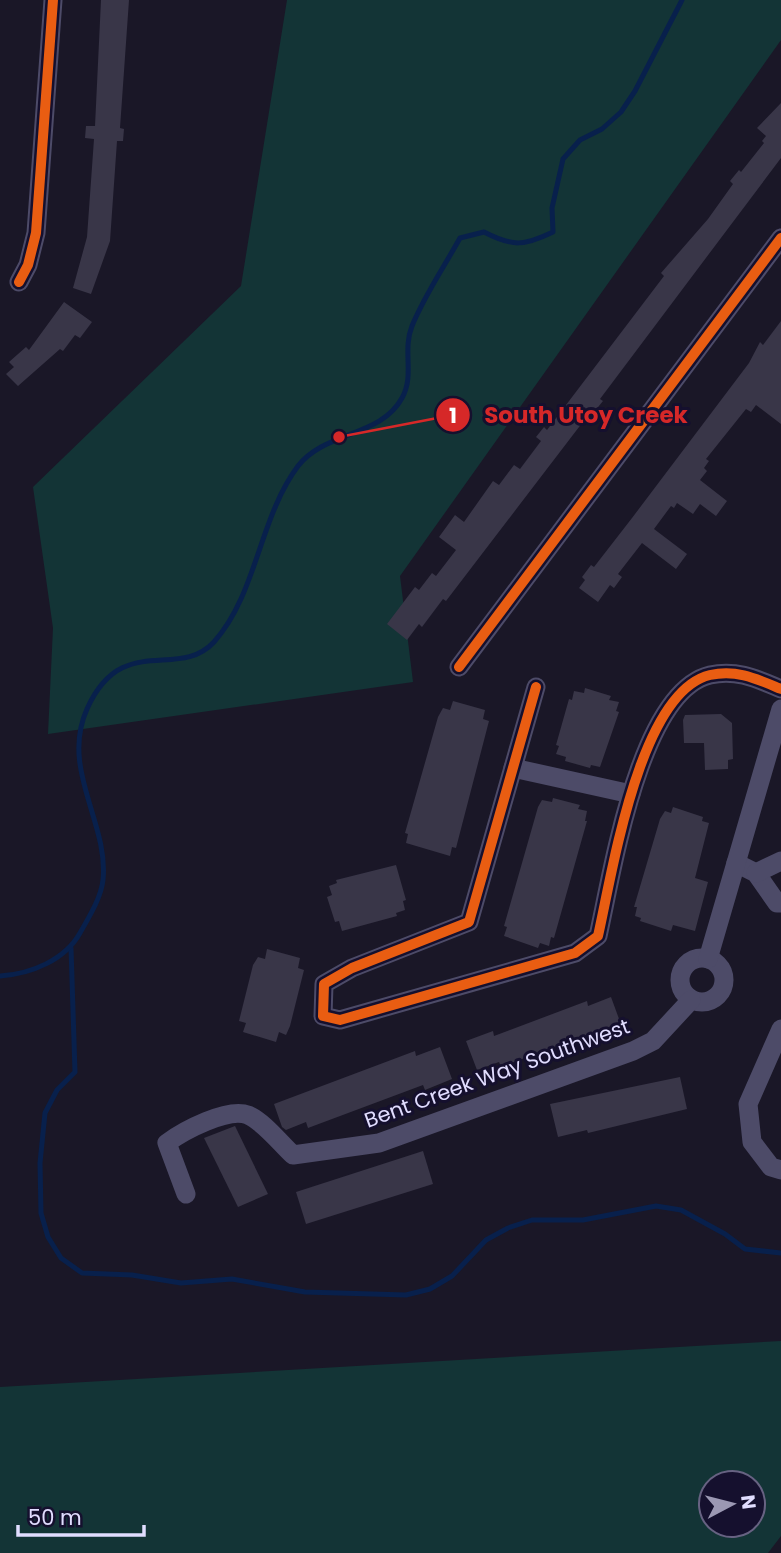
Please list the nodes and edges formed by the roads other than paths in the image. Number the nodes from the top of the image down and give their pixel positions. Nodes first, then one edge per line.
1 (53, 0) edge
2 (781, 238) edge
3 (19, 282) dead end
4 (459, 667) dead end
5 (536, 687) dead end
6 (781, 689) edge
7 (781, 709) edge
8 (513, 768) junction
9 (631, 794) junction
10 (736, 863) junction
11 (772, 875) edge
12 (781, 903) edge
13 (708, 959) junction
14 (691, 1000) junction
15 (781, 1029) edge
16 (781, 1170) edge
17 (186, 1194) dead end

1 - 3 street
2 - 4 street
5 - 8 street
6 - 9 street
7 - 10 street
8 - 9 street
8 - 9 street
10 - 11 street
10 - 13 street
11 - 12 street
13 - 14 street
13 - 14 street
14 - 17 street, Bent Creek Way Southwest
15 - 16 street

